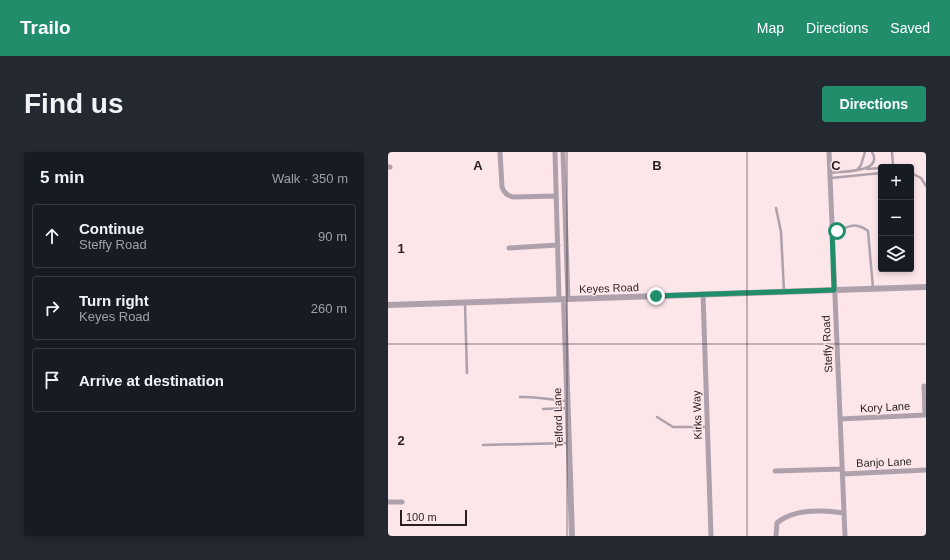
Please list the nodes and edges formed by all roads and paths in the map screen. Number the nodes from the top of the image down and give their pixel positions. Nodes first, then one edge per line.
1 (500, 152) edge
2 (555, 152) edge
3 (563, 152) edge
4 (829, 152) edge
5 (865, 152) edge
6 (872, 152) edge
7 (892, 152) edge
8 (893, 164) edge
9 (878, 168) edge
10 (866, 169) junction
11 (857, 170) junction
12 (878, 173) edge
13 (914, 174) edge
14 (830, 175) junction
15 (926, 186) edge
16 (556, 196) junction
17 (776, 208) dead end
18 (832, 231) junction
19 (558, 245) junction
20 (509, 248) dead end
21 (926, 287) edge
22 (873, 289) junction
23 (834, 290) junction
24 (784, 292) junction
25 (703, 294) junction
26 (564, 299) junction
27 (465, 303) junction
28 (388, 305) edge
29 (467, 373) dead end
30 (924, 386) dead end
31 (520, 398) dead end
32 (568, 401) junction
33 (568, 408) junction
34 (543, 409) dead end
35 (657, 417) dead end
36 (840, 419) junction
37 (708, 427) junction
38 (569, 443) junction
39 (483, 445) dead end
40 (926, 470) edge
41 (775, 471) dead end
42 (843, 472) junction
43 (388, 502) edge
44 (402, 502) dead end
45 (844, 513) junction
46 (572, 536) edge
47 (711, 536) edge
48 (776, 536) edge
49 (845, 536) edge

1 - 16 street
2 - 16 street, Telford Lane
3 - 26 street, Telford Lane
4 - 14 street, Steffy Road
5 - 11 lane
6 - 10 lane
7 - 8 lane
9 - 10 lane
10 - 11 lane
11 - 14 lane
12 - 14 lane
13 - 15 lane
14 - 18 street, Steffy Road
16 - 19 street, Telford Lane
17 - 24 lane
18 - 22 lane
18 - 23 street, Steffy Road
19 - 20 street
19 - 26 street, Telford Lane
21 - 22 street, Keyes Road
22 - 23 street, Keyes Road
23 - 24 street, Keyes Road
23 - 36 street, Steffy Road
24 - 25 street, Keyes Road
25 - 26 street, Keyes Road
25 - 37 street, Kirks Way
26 - 27 street, Keyes Road
26 - 32 street, Telford Lane
27 - 28 street, Keyes Road
27 - 29 lane
30 - 36 street, Kory Lane
31 - 32 lane
32 - 33 street, Telford Lane
33 - 34 lane
33 - 38 street, Telford Lane
35 - 37 lane
36 - 42 street, Steffy Road
37 - 47 street, Kirks Way
38 - 39 lane
38 - 46 street, Telford Lane
40 - 42 street, Banjo Lane
41 - 42 street, Banjo Lane
42 - 45 street, Steffy Road
43 - 44 street
45 - 48 street
45 - 49 street, Steffy Road

